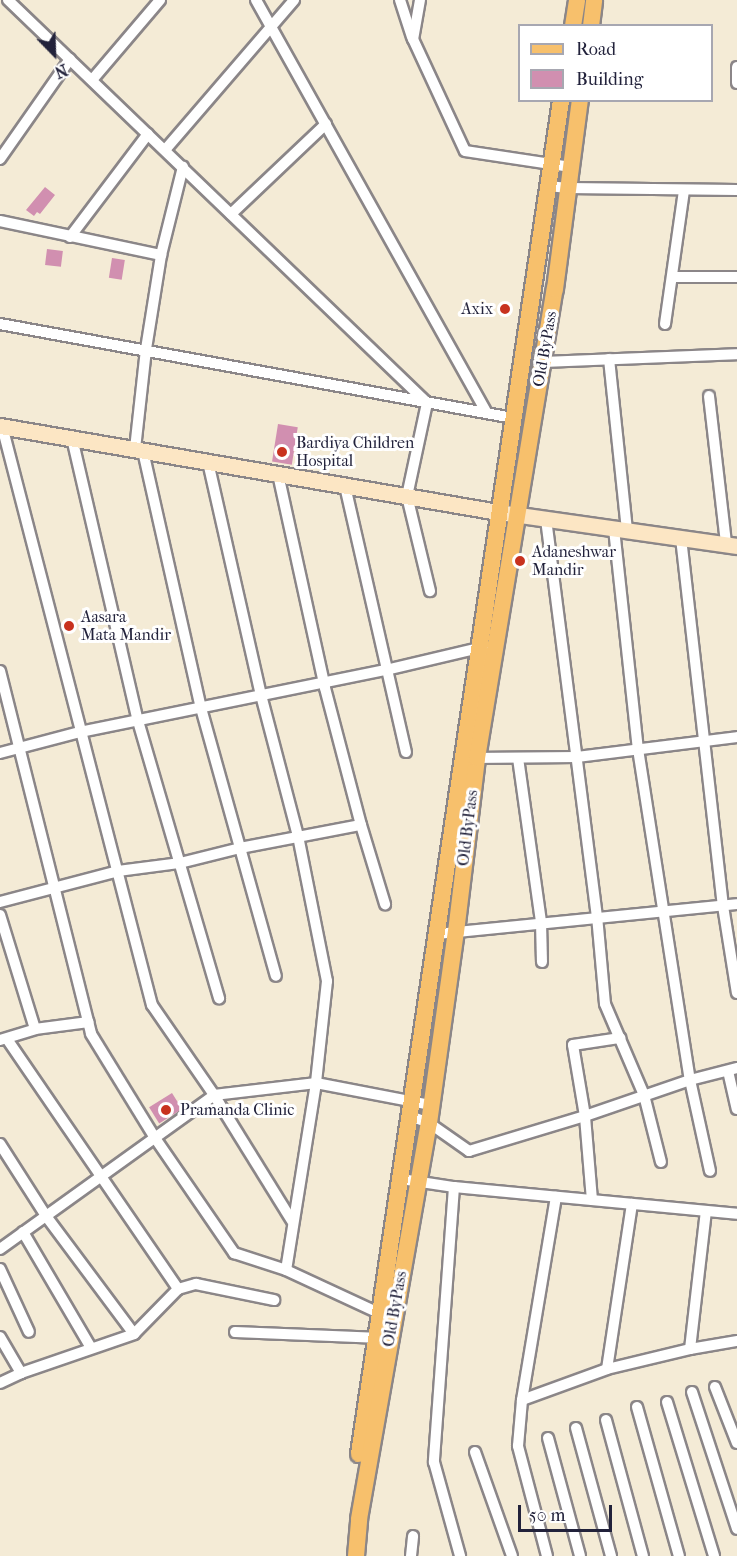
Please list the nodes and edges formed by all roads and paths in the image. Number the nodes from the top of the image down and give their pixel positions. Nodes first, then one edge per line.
1 (8, 0) edge
2 (256, 0) edge
3 (294, 0) edge
4 (400, 0) edge
5 (420, 0) edge
6 (577, 0) edge
7 (594, 0) edge
8 (153, 2) edge
9 (573, 24) edge
10 (591, 24) edge
11 (271, 28) junction
12 (413, 39) junction
13 (70, 59) junction
14 (737, 67) edge
15 (92, 80) junction
16 (737, 83) edge
17 (561, 102) edge
18 (580, 102) edge
19 (326, 124) junction
20 (148, 134) junction
21 (165, 150) junction
22 (0, 159) edge
23 (552, 163) junction
24 (183, 167) junction
25 (572, 167) junction
26 (548, 186) junction
27 (568, 188) junction
28 (737, 190) edge
29 (684, 191) junction
30 (231, 214) junction
31 (0, 221) edge
32 (70, 237) junction
33 (161, 255) junction
34 (672, 277) junction
35 (737, 277) edge
36 (0, 324) edge
37 (665, 324) dead end
38 (146, 349) junction
39 (737, 354) edge
40 (609, 359) junction
41 (542, 362) junction
42 (709, 396) dead end
43 (427, 402) junction
44 (487, 413) junction
45 (513, 418) junction
46 (1, 426) edge
47 (72, 438) junction
48 (139, 450) junction
49 (207, 462) junction
50 (278, 474) junction
51 (345, 486) junction
52 (406, 496) junction
53 (498, 512) junction
54 (516, 515) junction
55 (546, 519) junction
56 (620, 530) junction
57 (681, 538) junction
58 (732, 545) edge
59 (430, 591) dead end
60 (487, 647) junction
61 (386, 670) junction
62 (0, 671) edge
63 (323, 682) junction
64 (261, 695) junction
65 (201, 708) junction
66 (138, 721) junction
67 (80, 732) junction
68 (737, 737) edge
69 (704, 741) junction
70 (17, 747) junction
71 (638, 750) junction
72 (406, 752) dead end
73 (0, 753) edge
74 (576, 757) junction
75 (470, 758) junction
76 (518, 758) junction
77 (361, 825) junction
78 (298, 836) junction
79 (240, 848) junction
80 (180, 863) junction
81 (118, 871) junction
82 (56, 887) junction
83 (0, 902) edge
84 (386, 904) dead end
85 (737, 904) edge
86 (723, 906) junction
87 (662, 909) junction
88 (0, 915) edge
89 (597, 916) junction
90 (541, 922) junction
91 (456, 932) junction
92 (436, 934) junction
93 (542, 962) dead end
94 (276, 976) dead end
95 (737, 993) edge
96 (219, 998) dead end
97 (89, 1022) junction
98 (35, 1029) junction
99 (620, 1038) junction
100 (3, 1039) edge
101 (732, 1069) edge
102 (690, 1080) junction
103 (316, 1083) junction
104 (214, 1095) junction
105 (644, 1095) junction
106 (429, 1105) junction
107 (411, 1109) junction
108 (737, 1109) edge
109 (585, 1116) junction
110 (429, 1124) junction
111 (155, 1138) junction
112 (0, 1144) edge
113 (661, 1162) dead end
114 (710, 1171) dead end
115 (100, 1176) junction
116 (409, 1179) junction
117 (454, 1187) junction
118 (556, 1197) junction
119 (592, 1200) junction
120 (632, 1204) junction
121 (706, 1211) junction
122 (737, 1214) edge
123 (46, 1216) junction
124 (292, 1221) junction
125 (23, 1232) junction
126 (0, 1249) edge
127 (0, 1269) edge
128 (286, 1270) junction
129 (178, 1289) junction
130 (274, 1300) dead end
131 (388, 1316) junction
132 (28, 1332) dead end
133 (235, 1332) dead end
134 (135, 1334) junction
135 (0, 1337) edge
136 (383, 1338) junction
137 (737, 1341) edge
138 (92, 1348) junction
139 (690, 1349) junction
140 (607, 1369) junction
141 (21, 1373) junction
142 (0, 1383) edge
143 (716, 1388) dead end
144 (693, 1392) dead end
145 (522, 1400) junction
146 (667, 1402) dead end
147 (637, 1407) dead end
148 (606, 1420) dead end
149 (576, 1428) dead end
150 (548, 1438) dead end
151 (737, 1443) edge
152 (475, 1452) dead end
153 (737, 1529) edge
154 (413, 1536) dead end
155 (344, 1556) edge
156 (356, 1556) edge
157 (411, 1556) edge
158 (460, 1556) edge
159 (512, 1556) edge
160 (548, 1556) edge
161 (580, 1556) edge
162 (611, 1556) edge
163 (643, 1556) edge
164 (679, 1556) edge
165 (714, 1556) edge

1 - 13 street
2 - 11 street
3 - 11 street
4 - 12 street
5 - 12 street
6 - 9 main road
7 - 10 main road
8 - 15 street
11 - 19 street
11 - 21 street
12 - 23 street
13 - 15 street
13 - 22 street
14 - 16 street
15 - 20 street
17 - 23 main road, Old ByPass
18 - 25 main road, Old ByPass
19 - 30 street
19 - 44 street
20 - 21 street
20 - 32 street
21 - 24 street
23 - 25 street
23 - 26 main road, Old ByPass
24 - 30 street
24 - 33 street
25 - 27 main road, Old ByPass
26 - 27 street
26 - 45 main road, Old ByPass
27 - 29 street
27 - 41 main road, Old ByPass
28 - 29 street
29 - 34 street
30 - 43 street
31 - 32 street
32 - 33 street
33 - 38 street
34 - 35 street
34 - 37 street
36 - 38 street
38 - 43 street
38 - 48 street
39 - 40 street
40 - 41 street
40 - 56 street
41 - 54 main road, Old ByPass
42 - 58 street
43 - 44 street
43 - 52 street
44 - 45 street
45 - 53 main road, Old ByPass
46 - 47 main road
46 - 67 street
47 - 48 main road
47 - 66 street
48 - 49 main road
48 - 65 street
49 - 50 main road
49 - 64 street
50 - 51 main road
50 - 63 street
51 - 52 main road
51 - 61 street
52 - 53 main road
52 - 59 street
53 - 54 main road
53 - 60 main road, Old ByPass
54 - 55 main road
54 - 60 main road, Old ByPass
55 - 56 main road
55 - 74 street
56 - 57 main road
56 - 71 street
57 - 58 main road
57 - 69 street
60 - 61 street
60 - 75 main road, Old ByPass
61 - 63 street
61 - 72 street
62 - 70 street
63 - 64 street
63 - 77 street
64 - 65 street
64 - 78 street
65 - 66 street
65 - 79 street
66 - 67 street
66 - 80 street
67 - 70 street
67 - 81 street
68 - 69 street
69 - 71 street
69 - 86 street
70 - 73 street
70 - 82 street
71 - 74 street
71 - 87 street
74 - 76 street
74 - 89 street
75 - 76 street
75 - 91 main road, Old ByPass
75 - 92 main road, Old ByPass
76 - 90 street
77 - 78 street
77 - 84 street
78 - 79 street
78 - 103 street
79 - 80 street
79 - 94 street
80 - 81 street
80 - 96 street
81 - 82 street
81 - 104 street
82 - 83 street
82 - 97 street
85 - 86 street
86 - 87 street
86 - 95 street
87 - 89 street
87 - 102 street
88 - 98 street
89 - 90 street
89 - 99 street
90 - 91 street
90 - 93 street
91 - 92 street
91 - 106 main road, Old ByPass
92 - 107 main road, Old ByPass
97 - 98 street
97 - 111 street
98 - 100 street
99 - 105 street
99 - 109 street
100 - 115 street
101 - 102 street
101 - 108 street
102 - 105 street
102 - 114 street
103 - 104 street
103 - 107 street
103 - 124 street
104 - 111 street
104 - 124 street
105 - 109 street
105 - 113 street
106 - 107 street
106 - 110 main road, Old ByPass
107 - 110 street
107 - 116 main road, Old ByPass
109 - 110 street
109 - 119 street
110 - 116 main road, Old ByPass
111 - 115 street
111 - 128 street
112 - 123 street
115 - 123 street
115 - 129 street
116 - 117 street
116 - 131 main road, Old ByPass
117 - 118 street
117 - 158 street
118 - 119 street
118 - 145 street
119 - 120 street
120 - 121 street
120 - 140 street
121 - 122 street
121 - 139 street
123 - 125 street
123 - 134 street
124 - 128 street
125 - 126 street
125 - 138 street
127 - 132 street
128 - 131 street
129 - 130 street
129 - 134 street
131 - 136 main road, Old ByPass
133 - 136 street
134 - 138 street
135 - 141 street
136 - 155 main road, Old ByPass
136 - 156 main road, Old ByPass
137 - 139 street
138 - 141 street
139 - 140 street
140 - 145 street
141 - 142 street
143 - 151 street
144 - 153 street
145 - 160 street
146 - 165 street
147 - 164 street
148 - 163 street
149 - 162 street
150 - 161 street
152 - 159 street
154 - 157 street

